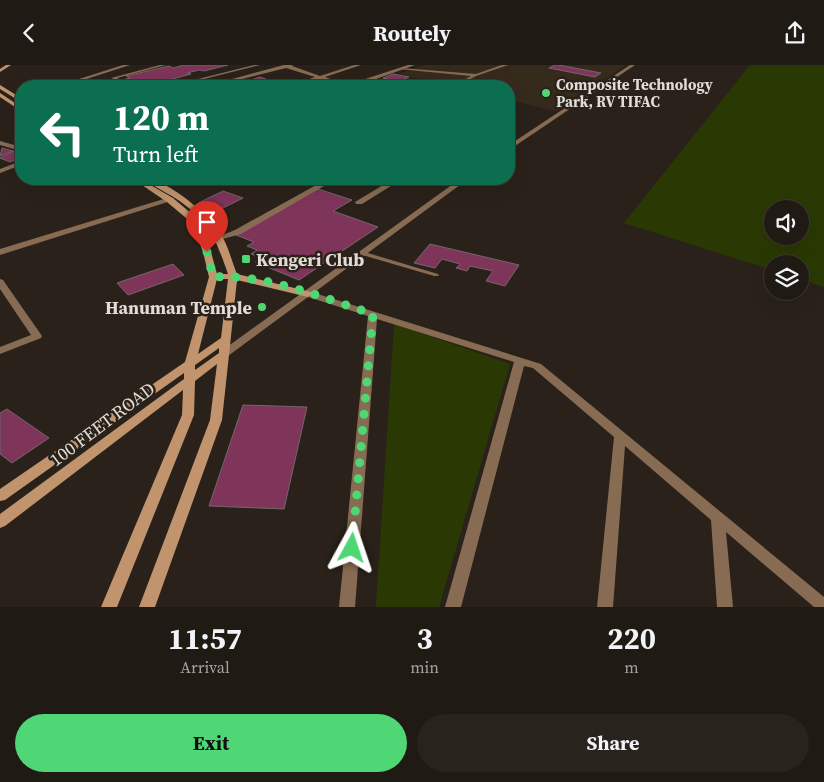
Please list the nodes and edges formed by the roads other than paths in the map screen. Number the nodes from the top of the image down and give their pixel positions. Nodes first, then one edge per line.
1 (10, 65) edge
2 (128, 65) edge
3 (164, 65) edge
4 (258, 65) edge
5 (286, 65) edge
6 (359, 65) edge
7 (413, 65) edge
8 (506, 65) edge
9 (538, 65) edge
10 (633, 65) edge
11 (544, 66) edge
12 (401, 69) junction
13 (0, 71) edge
14 (476, 75) junction
15 (320, 77) junction
16 (369, 79) junction
17 (79, 80) edge
18 (118, 80) edge
19 (197, 80) edge
20 (232, 80) edge
21 (311, 80) edge
22 (329, 80) edge
23 (366, 80) edge
24 (373, 80) edge
25 (466, 80) edge
26 (0, 87) edge
27 (0, 95) edge
28 (15, 96) edge
29 (15, 105) edge
30 (0, 143) edge
31 (515, 144) edge
32 (15, 147) edge
33 (15, 165) edge
34 (0, 171) edge
35 (146, 185) edge
36 (159, 185) edge
37 (321, 185) edge
38 (388, 185) edge
39 (456, 185) edge
40 (170, 200) junction
41 (360, 203) dead end
42 (219, 238) junction
43 (0, 252) edge
44 (362, 253) junction
45 (436, 275) dead end
46 (234, 276) junction
47 (213, 277) junction
48 (0, 282) edge
49 (308, 294) junction
50 (373, 314) junction
51 (226, 339) junction
52 (0, 351) edge
53 (224, 354) junction
54 (520, 361) junction
55 (190, 364) junction
56 (189, 380) junction
57 (620, 435) junction
58 (0, 497) edge
59 (718, 517) junction
60 (0, 522) edge
61 (824, 606) edge
62 (109, 607) edge
63 (147, 607) edge
64 (347, 607) edge
65 (453, 607) edge
66 (605, 607) edge
67 (725, 607) edge

1 - 13 main road
2 - 17 street
3 - 18 lane
4 - 19 lane
5 - 15 street
5 - 20 street
6 - 15 street
7 - 12 street
8 - 14 lane
9 - 11 lane
10 - 31 street
12 - 14 lane
12 - 16 street
14 - 25 lane
15 - 21 street
15 - 22 street
16 - 23 street
16 - 24 street
26 - 28 main road
27 - 29 main road
30 - 32 street
33 - 34 street
35 - 40 main road
36 - 42 main road
37 - 42 street
38 - 41 street
39 - 44 street
40 - 43 street
40 - 47 main road
42 - 46 main road
44 - 45 lane
44 - 49 street
46 - 47 main road
46 - 49 main road
46 - 51 main road
47 - 55 main road
48 - 52 street
49 - 50 street
49 - 53 street
50 - 54 street
50 - 64 street
51 - 53 main road
51 - 55 main road, 100 FEET ROAD
53 - 56 main road, 100 FEET ROAD
53 - 63 main road
54 - 57 street
54 - 65 street
55 - 56 main road
55 - 58 main road, 100 FEET ROAD
56 - 60 main road, 100 FEET ROAD
56 - 62 main road
57 - 59 street
57 - 66 street
59 - 61 street
59 - 67 street

